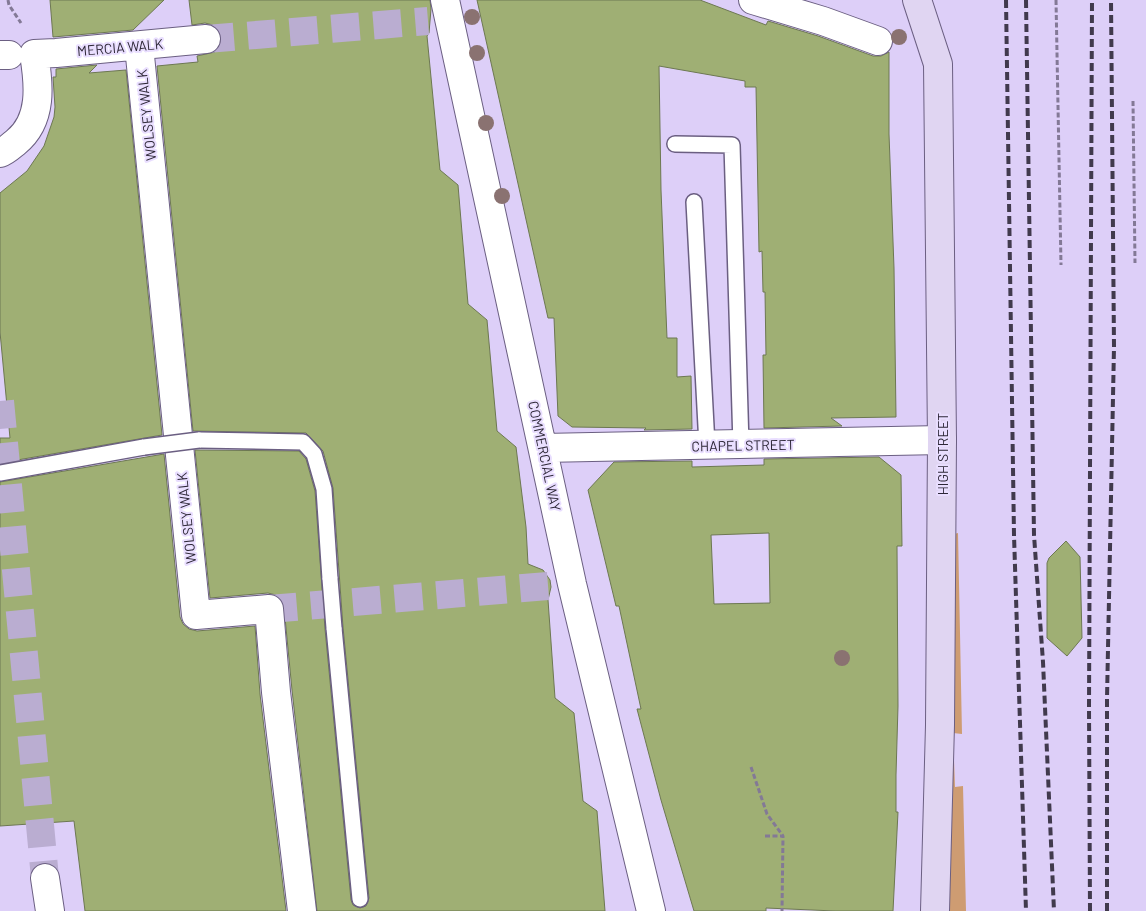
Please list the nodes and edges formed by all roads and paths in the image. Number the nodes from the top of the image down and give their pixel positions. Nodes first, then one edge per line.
1 (753, 0) edge
2 (917, 0) edge
3 (1056, 0) edge
4 (441, 14) edge
5 (206, 38) tunnel mouth
6 (878, 41) dead end
7 (139, 46) junction
8 (14, 54) edge
9 (1133, 100) dead end
10 (675, 144) dead end
11 (0, 153) edge
12 (694, 202) dead end
13 (1135, 263) dead end
14 (1061, 265) dead end
15 (942, 440) junction
16 (741, 445) junction
17 (707, 446) junction
18 (543, 448) junction
19 (0, 473) edge
20 (751, 767) dead end
21 (765, 836) dead end
22 (783, 836) junction
23 (45, 878) tunnel mouth
24 (360, 899) dead end
25 (50, 911) edge
26 (302, 911) edge
27 (651, 911) edge
28 (782, 911) edge
29 (935, 911) edge

1 - 6 street
2 - 15 street, HIGH STREET
3 - 14 path
4 - 18 street, COMMERCIAL WAY
5 - 7 street, MERCIA WALK
7 - 8 street, MERCIA WALK
7 - 26 street, WOLSEY WALK
8 - 11 street
9 - 13 path
10 - 16 lane
12 - 17 lane
15 - 16 street, CHAPEL STREET
15 - 29 street, HIGH STREET
16 - 17 street, CHAPEL STREET
17 - 18 street, CHAPEL STREET
18 - 27 street, COMMERCIAL WAY
19 - 24 lane, bridge
20 - 22 path
21 - 22 path
22 - 28 path
23 - 25 street

